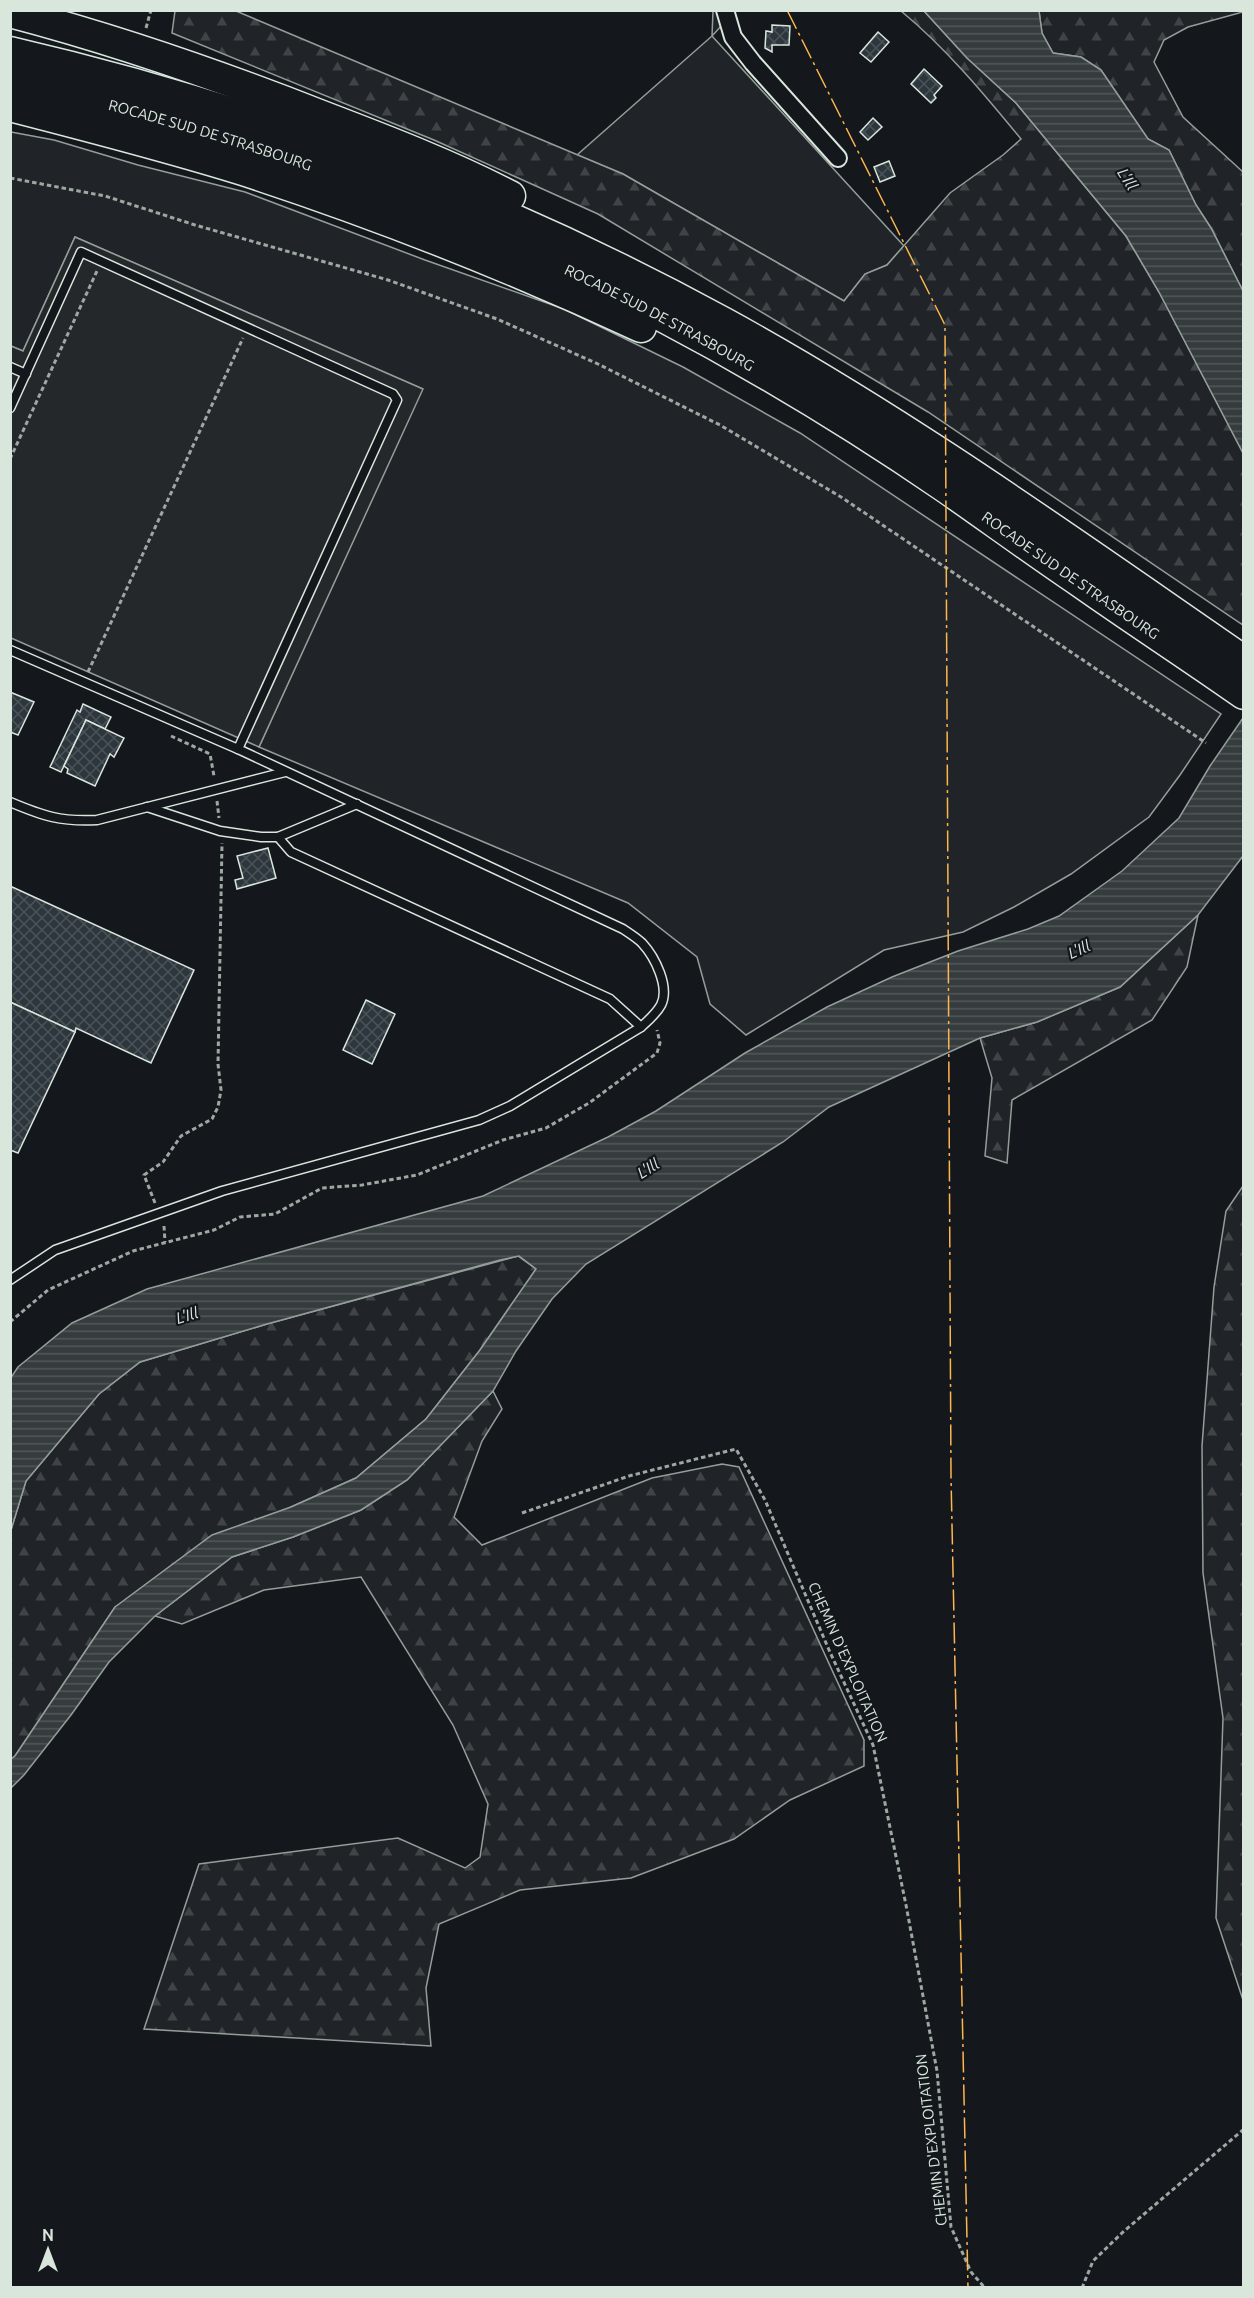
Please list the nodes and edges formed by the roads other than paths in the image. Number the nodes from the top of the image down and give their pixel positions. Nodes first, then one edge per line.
1 (725, 10) edge
2 (10, 12) edge
3 (10, 25) edge
4 (10, 52) edge
5 (10, 79) edge
6 (250, 88) junction
7 (10, 106) edge
8 (10, 116) edge
9 (78, 123) junction
10 (837, 158) dead end
11 (726, 324) junction
12 (10, 367) edge
13 (26, 374) junction
14 (10, 408) edge
15 (839, 417) junction
16 (10, 650) edge
17 (1234, 671) edge
18 (238, 749) junction
19 (286, 771) junction
20 (10, 802) edge
21 (357, 804) junction
22 (147, 806) junction
23 (278, 837) junction
24 (642, 1027) junction
25 (10, 1280) edge

1 - 10 street
2 - 6 highway
3 - 6 highway
4 - 11 highway, ROCADE SUD DE STRASBOURG
5 - 15 highway, ROCADE SUD DE STRASBOURG
6 - 11 highway
7 - 9 highway
8 - 9 highway
9 - 15 highway
11 - 17 highway, ROCADE SUD DE STRASBOURG
12 - 13 lane
13 - 14 lane
13 - 18 lane
15 - 17 highway, ROCADE SUD DE STRASBOURG
16 - 18 lane
18 - 19 lane
19 - 21 lane
19 - 22 lane
20 - 22 lane
21 - 23 lane
21 - 24 lane
22 - 23 lane
23 - 24 lane
24 - 25 lane

